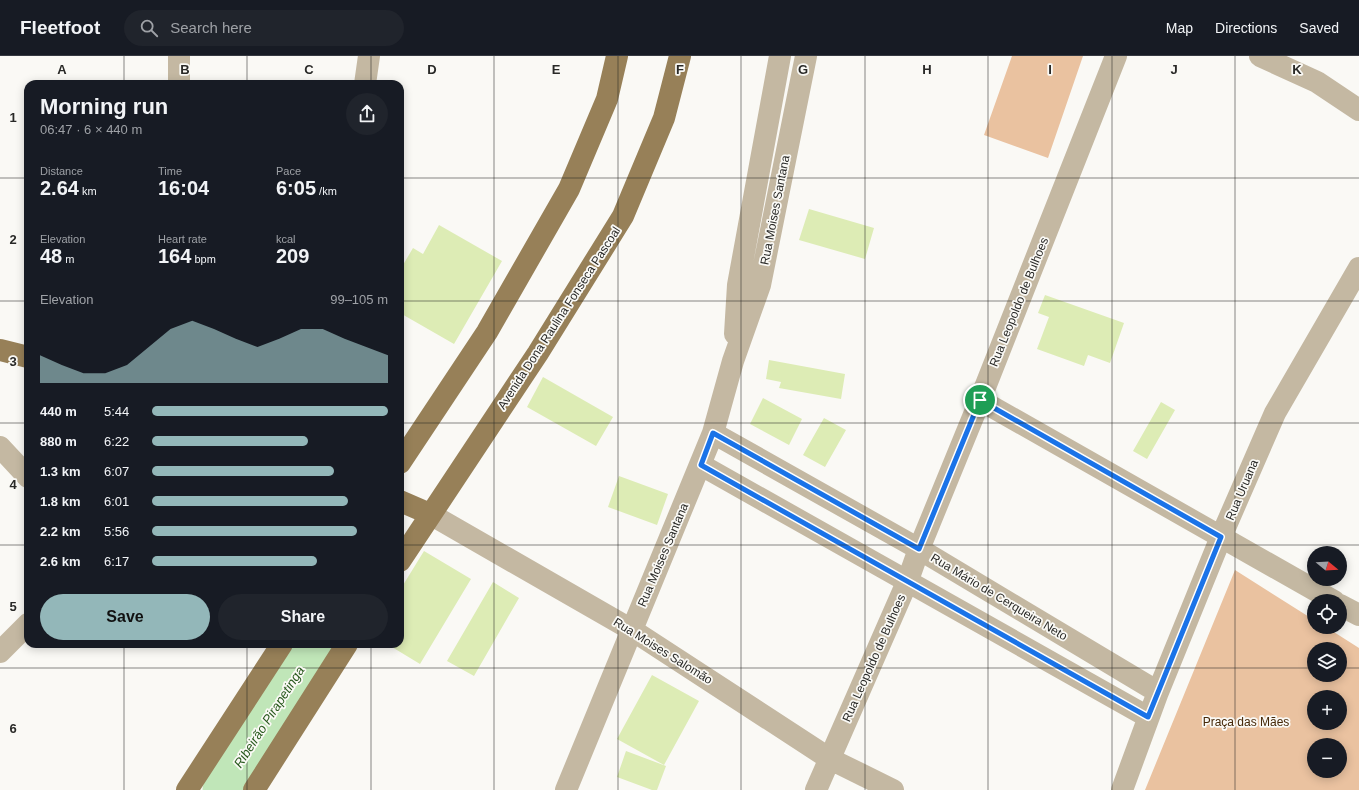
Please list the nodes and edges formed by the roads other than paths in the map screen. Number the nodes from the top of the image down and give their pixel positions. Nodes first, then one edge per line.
1 (179, 56) edge
2 (369, 56) edge
3 (617, 56) edge
4 (680, 56) edge
5 (780, 56) edge
6 (806, 56) edge
7 (1116, 56) edge
8 (1260, 56) edge
9 (179, 80) edge
10 (366, 80) edge
11 (1359, 110) edge
12 (1359, 268) edge
13 (0, 350) edge
14 (24, 356) edge
15 (734, 361) junction
16 (980, 400) junction
17 (713, 433) junction
18 (0, 447) edge
19 (404, 457) edge
20 (701, 465) junction
21 (24, 473) edge
22 (404, 503) edge
23 (430, 514) junction
24 (1221, 537) junction
25 (919, 549) junction
26 (404, 555) edge
27 (908, 580) junction
28 (1322, 594) edge
29 (1347, 609) edge
30 (1359, 615) edge
31 (24, 628) edge
32 (632, 630) junction
33 (1075, 642) junction
34 (2, 647) edge
35 (279, 648) edge
36 (344, 648) edge
37 (1060, 667) junction
38 (1158, 692) junction
39 (1148, 717) junction
40 (830, 759) junction
41 (187, 790) edge
42 (254, 790) edge
43 (566, 790) edge
44 (816, 790) edge
45 (893, 790) edge
46 (1122, 790) edge

1 - 9 street
2 - 10 street
3 - 19 main road
4 - 23 main road, Avenida Dona Raulina Fonseca Pascoal
5 - 15 street, Rua Moises Santana
6 - 15 street, Rua Moises Santana
7 - 16 street, Rua Leopoldo de Bulhoes
8 - 11 street
12 - 24 street, Rua Uruana
13 - 14 main road
15 - 17 street, Rua Moises Santana
16 - 24 street
16 - 25 street, Rua Leopoldo de Bulhoes
17 - 20 street, Rua Moises Santana
17 - 25 street, Rua Mário de Cerqueira Neto
18 - 21 street
20 - 27 street
20 - 32 street, Rua Moises Santana
22 - 23 main road
23 - 26 main road, Avenida Dona Raulina Fonseca Pascoal
23 - 32 street, Rua Moises Salomão
24 - 28 street
24 - 38 street, Rua Uruana
25 - 27 street, Rua Leopoldo de Bulhoes
25 - 33 street, Rua Mário de Cerqueira Neto
27 - 37 street
27 - 40 street, Rua Leopoldo de Bulhoes
29 - 30 street
31 - 34 street
32 - 40 street, Rua Moises Salomão
32 - 43 street, Rua Moises Santana
33 - 37 street
33 - 38 street, Rua Mário de Cerqueira Neto
35 - 41 main road
36 - 42 main road
37 - 39 street
38 - 39 street, Rua Uruana
39 - 46 street, Rua Uruana
40 - 44 street, Rua Leopoldo de Bulhoes
40 - 45 street, Rua Moises Salomão

